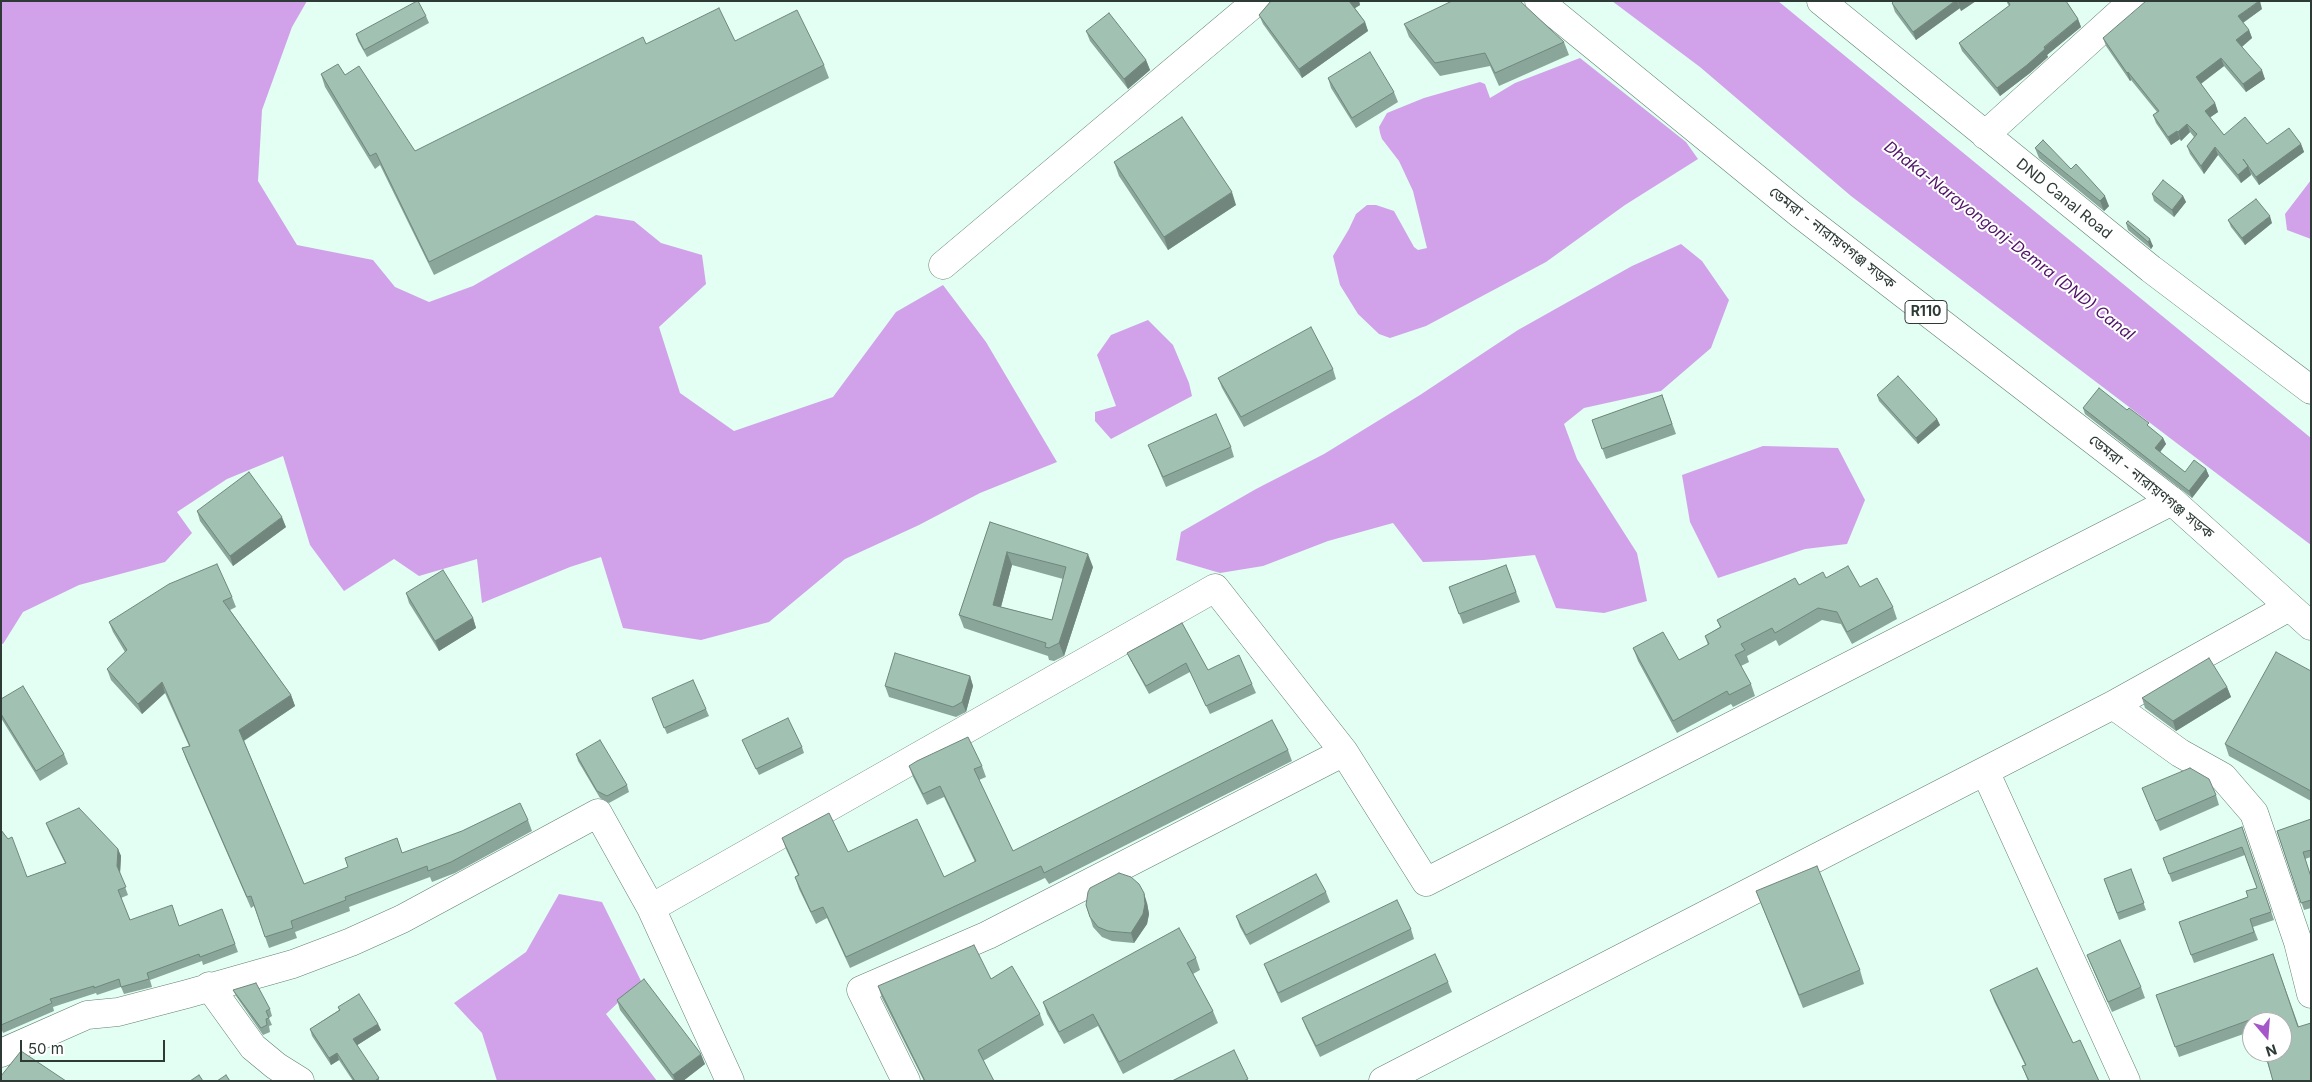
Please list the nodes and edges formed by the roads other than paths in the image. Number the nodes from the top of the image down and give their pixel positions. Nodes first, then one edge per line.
1 (1257, 1) edge
2 (1539, 1) edge
3 (1821, 1) edge
4 (2133, 1) edge
5 (1986, 135) junction
6 (943, 265) dead end
7 (2311, 390) edge
8 (2172, 501) junction
9 (2289, 606) junction
10 (2311, 626) edge
11 (2113, 705) junction
12 (1344, 752) junction
13 (1985, 771) junction
14 (651, 908) junction
15 (209, 986) junction
16 (2311, 994) edge
17 (1, 1053) edge
18 (300, 1081) edge
19 (730, 1081) edge
20 (906, 1081) edge
21 (1383, 1081) edge
22 (2126, 1081) edge

1 - 6 street
2 - 8 street, ডেমরা - নারায়ণগঞ্জ সড়ক / R110
3 - 5 street, DND Canal Road
4 - 5 street
5 - 7 street, DND Canal Road
8 - 9 street, ডেমরা - নারায়ণগঞ্জ সড়ক / R110
8 - 12 street
9 - 10 street, ডেমরা - নারায়ণগঞ্জ সড়ক / R110
9 - 11 street
11 - 13 street
11 - 16 street
12 - 14 street
12 - 20 street
13 - 21 street
13 - 22 street
14 - 15 street
14 - 19 street
15 - 17 street
15 - 18 street

